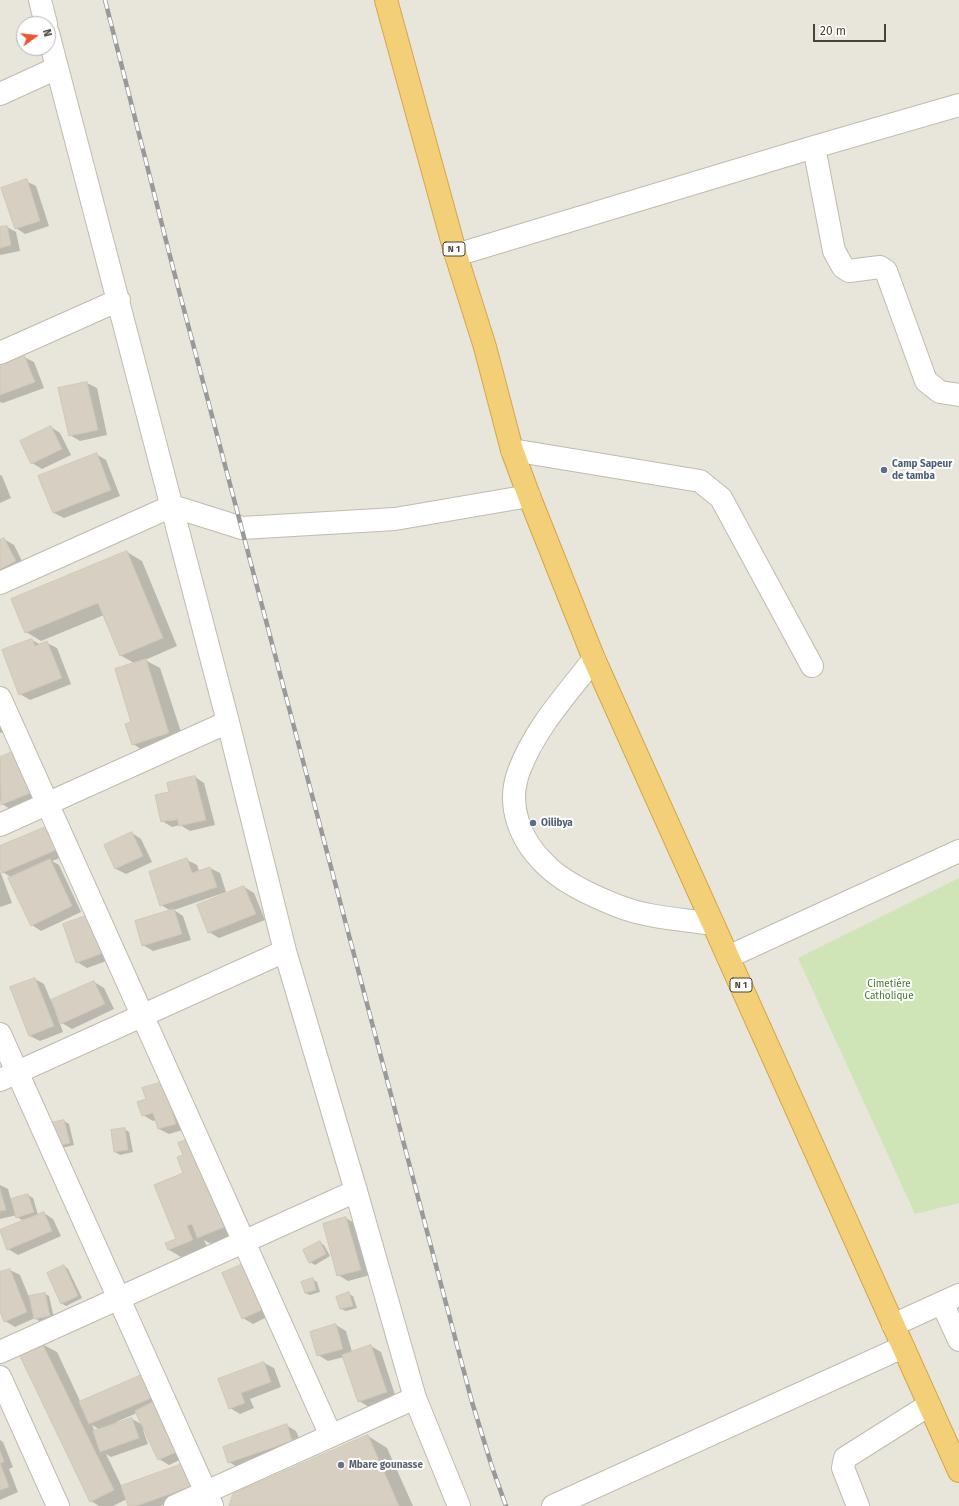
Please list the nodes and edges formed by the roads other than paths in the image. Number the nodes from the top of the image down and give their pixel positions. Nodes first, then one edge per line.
1 (40, 0) edge
2 (386, 0) edge
3 (44, 16) edge
4 (54, 56) edge
5 (57, 68) junction
6 (0, 94) edge
7 (959, 105) edge
8 (814, 147) junction
9 (456, 255) junction
10 (118, 300) junction
11 (0, 353) edge
12 (959, 395) edge
13 (512, 450) junction
14 (529, 496) junction
15 (172, 506) junction
16 (0, 583) edge
17 (594, 659) junction
18 (812, 666) dead end
19 (0, 698) edge
20 (228, 722) junction
21 (47, 804) junction
22 (0, 825) edge
23 (959, 850) edge
24 (713, 924) junction
25 (285, 951) junction
26 (728, 957) junction
27 (142, 1016) junction
28 (0, 1034) edge
29 (8, 1076) edge
30 (356, 1191) junction
31 (244, 1242) junction
32 (119, 1299) junction
33 (951, 1299) edge
34 (893, 1325) junction
35 (959, 1340) edge
36 (903, 1347) junction
37 (0, 1352) edge
38 (0, 1377) edge
39 (415, 1398) junction
40 (929, 1404) junction
41 (331, 1436) junction
42 (959, 1472) edge
43 (209, 1499) edge
44 (58, 1506) edge
45 (176, 1506) edge
46 (459, 1506) edge
47 (553, 1506) edge
48 (858, 1506) edge

1 - 3 street
2 - 9 highway, N 1
4 - 5 street
5 - 6 street
5 - 10 street
7 - 8 street
8 - 9 street
8 - 12 street
9 - 13 highway, N 1
10 - 11 street
10 - 15 street
13 - 14 highway, N 1
13 - 18 street
14 - 15 street
14 - 17 highway, N 1
15 - 16 street
15 - 20 street
17 - 24 highway, N 1
17 - 24 street
19 - 21 street
20 - 21 street
20 - 25 street
21 - 22 street
21 - 27 street
23 - 26 street
24 - 26 highway, N 1
25 - 27 street
25 - 30 street
26 - 34 highway, N 1
27 - 29 street
27 - 31 street
28 - 29 street
29 - 32 street
30 - 31 street
30 - 39 street
31 - 32 street
31 - 41 street
32 - 37 street
32 - 43 street
33 - 34 street
33 - 35 street
34 - 36 highway, N 1
36 - 40 highway, N 1
36 - 47 street
38 - 44 street
39 - 41 street
39 - 46 street
40 - 42 highway, N 1
40 - 48 street
41 - 43 street
43 - 45 street

